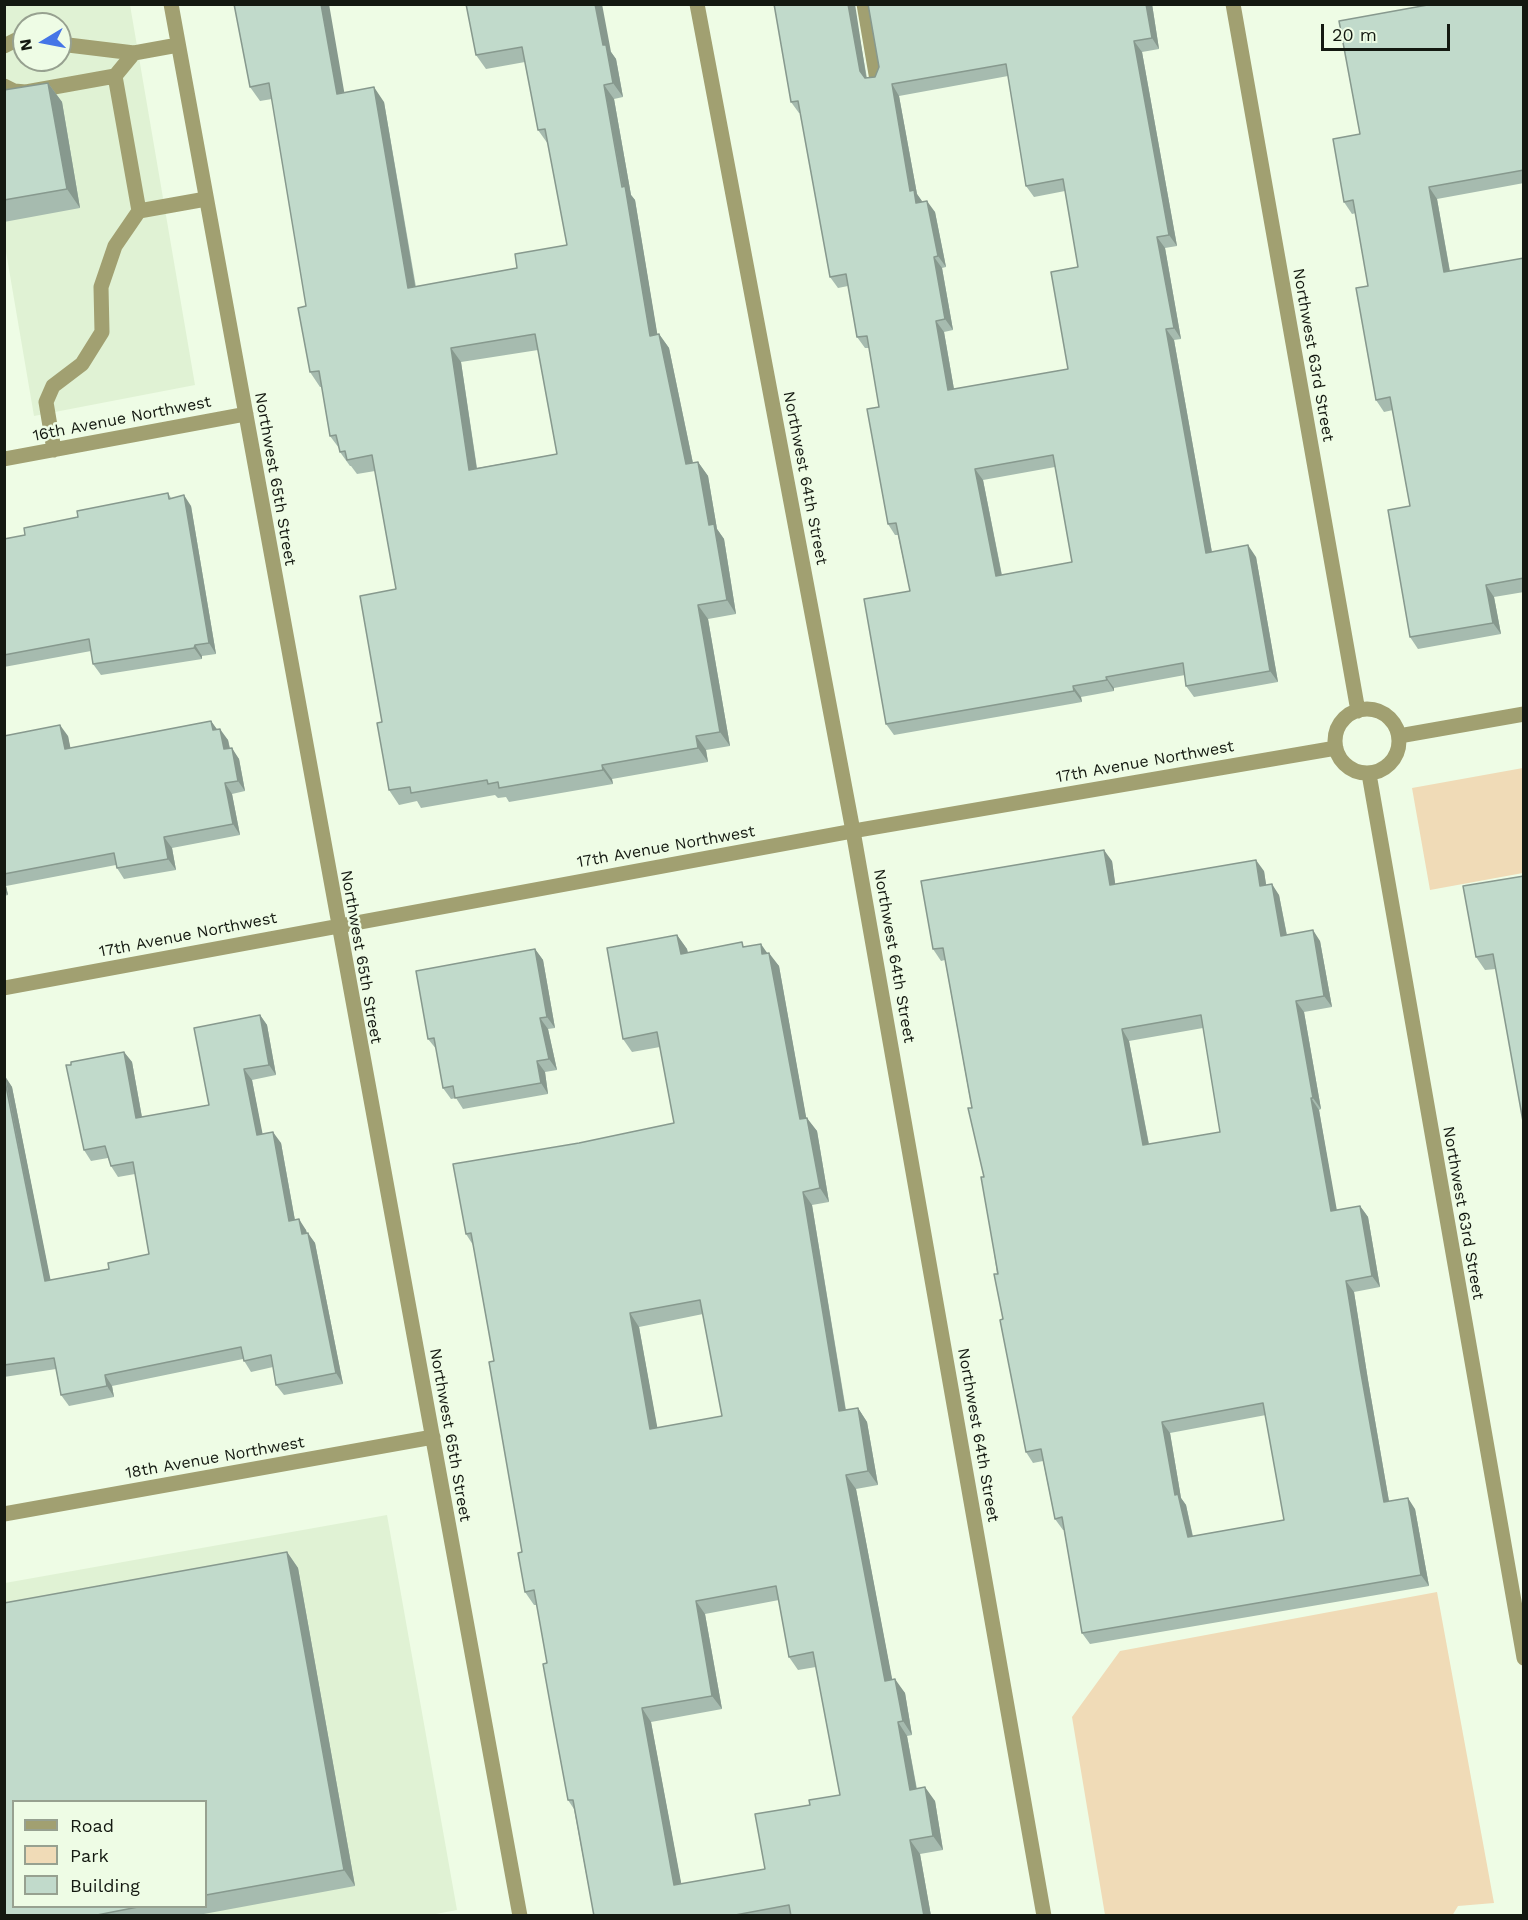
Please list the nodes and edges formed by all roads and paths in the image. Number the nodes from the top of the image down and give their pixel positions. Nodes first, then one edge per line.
1 (171, 4) edge
2 (698, 4) edge
3 (864, 4) edge
4 (1233, 4) edge
5 (72, 45) edge
6 (178, 45) junction
7 (134, 53) junction
8 (115, 76) junction
9 (877, 80) edge
10 (4, 86) edge
11 (206, 199) junction
12 (139, 211) junction
13 (246, 414) junction
14 (54, 450) junction
15 (4, 459) edge
16 (1358, 711) junction
17 (1524, 714) edge
18 (1399, 736) junction
19 (1336, 748) junction
20 (1369, 774) junction
21 (854, 831) junction
22 (338, 926) junction
23 (4, 988) edge
24 (433, 1437) junction
25 (4, 1514) edge
26 (1524, 1658) edge
27 (520, 1916) edge
28 (1044, 1916) edge

1 - 6 street, Northwest 65th Street
2 - 21 street, Northwest 64th Street
3 - 9 street
4 - 16 street, Northwest 63rd Street
5 - 7 street
6 - 7 street
6 - 11 street, Northwest 65th Street
7 - 8 street
8 - 10 street
8 - 12 street
11 - 12 street
11 - 13 street, Northwest 65th Street
12 - 14 street
13 - 14 street, 16th Avenue Northwest
13 - 22 street, Northwest 65th Street
14 - 15 street, 16th Avenue Northwest
16 - 18 street
16 - 19 street
17 - 18 street
18 - 20 street
19 - 20 street
19 - 21 street, 17th Avenue Northwest
20 - 26 street, Northwest 63rd Street
21 - 22 street, 17th Avenue Northwest
21 - 28 street, Northwest 64th Street
22 - 23 street, 17th Avenue Northwest
22 - 24 street, Northwest 65th Street
24 - 25 street, 18th Avenue Northwest
24 - 27 street, Northwest 65th Street

